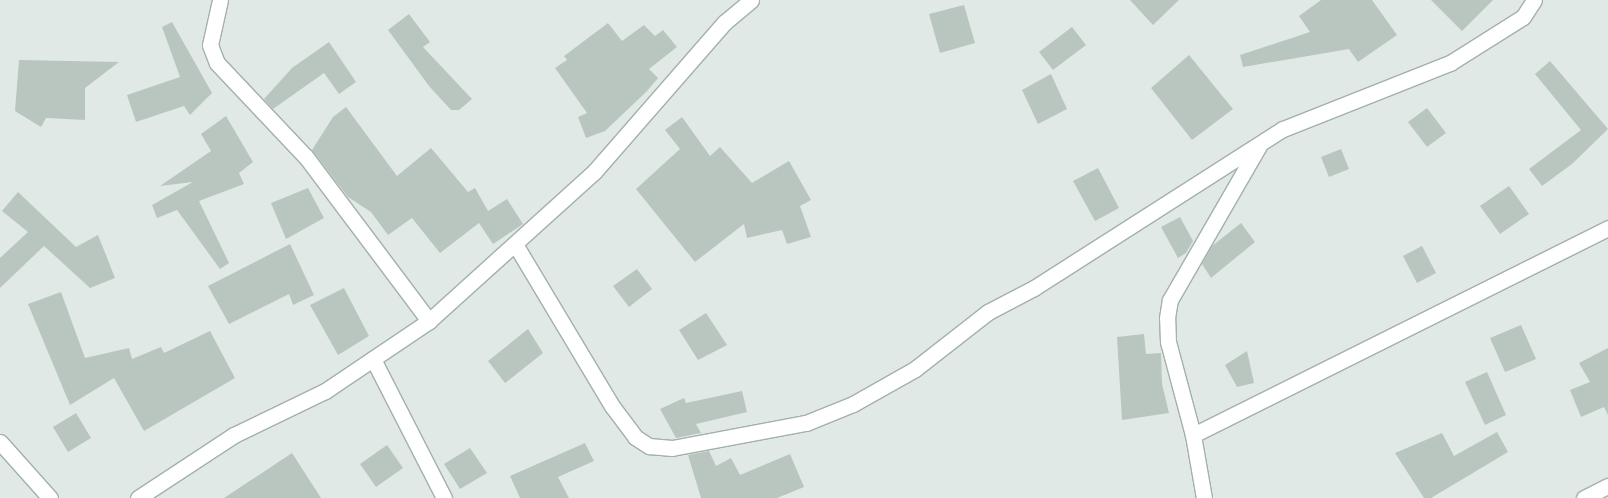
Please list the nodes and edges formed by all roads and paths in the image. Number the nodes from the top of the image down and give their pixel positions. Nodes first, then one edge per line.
1 (220, 0) edge
2 (751, 0) edge
3 (1534, 0) edge
4 (1261, 143) junction
5 (1608, 228) edge
6 (515, 244) junction
7 (429, 321) junction
8 (373, 359) junction
9 (1193, 435) junction
10 (0, 442) edge
11 (1608, 486) edge
12 (50, 498) edge
13 (138, 498) edge
14 (444, 498) edge
15 (1204, 498) edge
16 (1584, 498) edge

1 - 7 street
2 - 6 street
3 - 4 street
4 - 6 street
4 - 9 street
5 - 9 street
6 - 7 street
7 - 8 street
8 - 13 street
8 - 14 street
9 - 15 street
10 - 12 street
11 - 16 street

